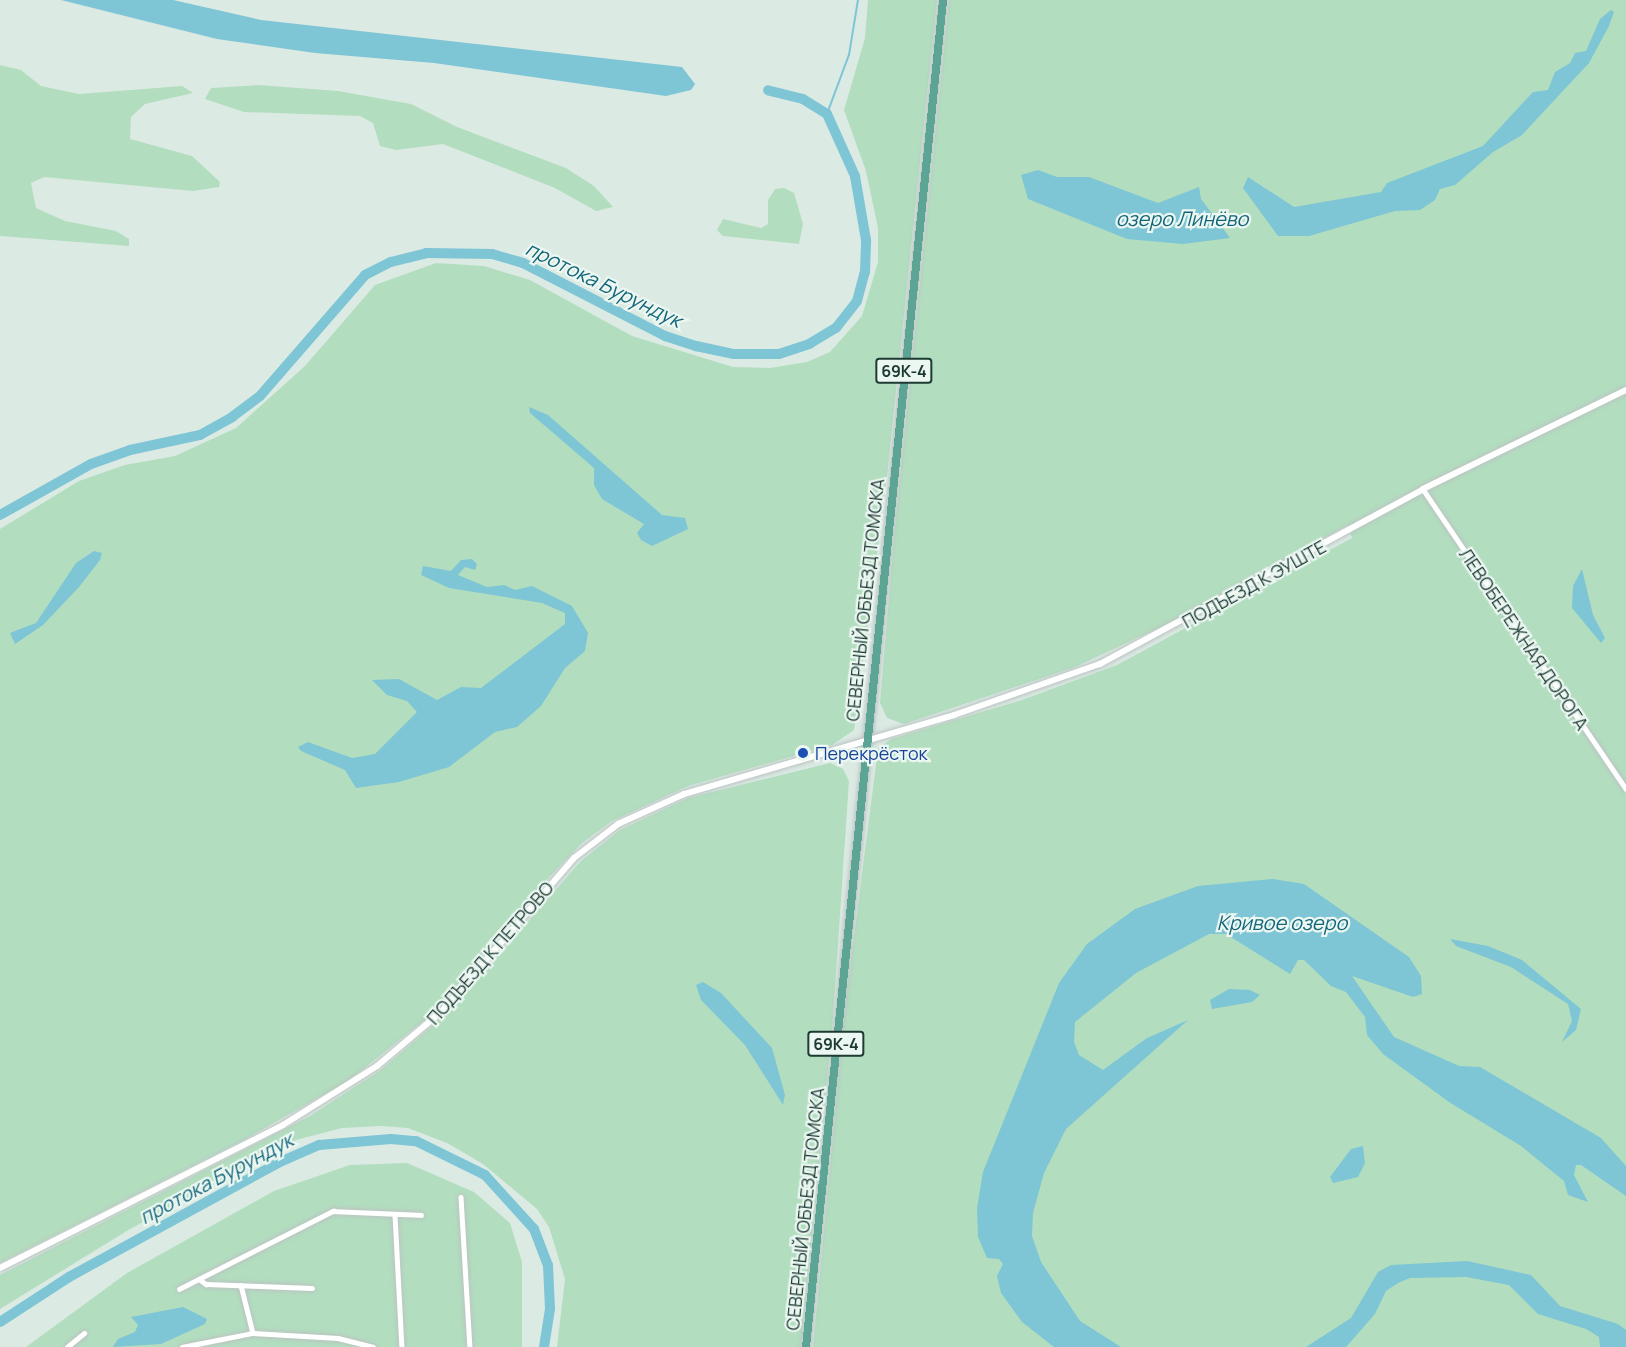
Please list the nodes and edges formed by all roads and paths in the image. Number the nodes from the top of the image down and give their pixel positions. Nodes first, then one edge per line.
1 (943, 0) edge
2 (1626, 390) edge
3 (1423, 489) junction
4 (866, 741) junction
5 (1626, 789) edge
6 (461, 1197) dead end
7 (394, 1215) junction
8 (421, 1215) dead end
9 (0, 1268) edge
10 (199, 1279) junction
11 (241, 1285) junction
12 (312, 1288) dead end
13 (179, 1289) dead end
14 (84, 1333) dead end
15 (253, 1333) junction
16 (195, 1345) edge
17 (67, 1347) edge
18 (182, 1347) edge
19 (373, 1347) edge
20 (402, 1347) edge
21 (470, 1347) edge
22 (806, 1347) edge

1 - 4 main road, СЕВЕРНЫЙ ОБЪЕЗД ТОМСКА / 69К-4
2 - 3 street, ПОДЪЕЗД К ЭУШТЕ
3 - 4 street, ПОДЪЕЗД К ЭУШТЕ
3 - 5 street, ЛЕВОБЕРЕЖНАЯ ДОРОГА
4 - 9 street, ПОДЪЕЗД К ПЕТРОВО
4 - 22 main road, СЕВЕРНЫЙ ОБЪЕЗД ТОМСКА / 69К-4
6 - 21 street
7 - 8 street
7 - 10 street
7 - 20 street
10 - 11 street
10 - 13 street
11 - 12 street
11 - 15 street
14 - 17 street
15 - 16 street
15 - 19 street
16 - 18 street

